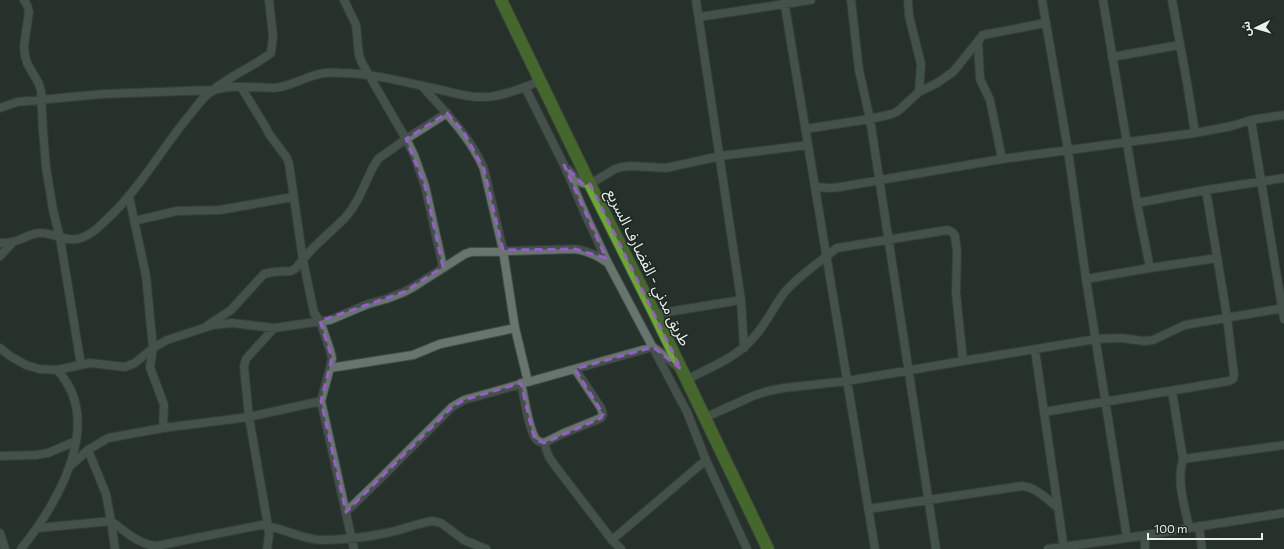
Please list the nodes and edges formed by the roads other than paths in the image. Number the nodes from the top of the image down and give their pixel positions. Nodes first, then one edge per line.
1 (24, 0) edge
2 (269, 0) edge
3 (344, 0) edge
4 (501, 0) edge
5 (696, 0) edge
6 (811, 0) edge
7 (851, 0) edge
8 (908, 0) edge
9 (1042, 0) edge
10 (1103, 0) edge
11 (1172, 0) edge
12 (784, 2) edge
13 (699, 17) junction
14 (1045, 23) junction
15 (978, 41) junction
16 (1179, 45) junction
17 (1112, 57) junction
18 (368, 76) junction
19 (540, 81) junction
20 (422, 86) junction
21 (241, 87) junction
22 (525, 87) junction
23 (213, 90) junction
24 (919, 92) junction
25 (41, 100) junction
26 (0, 108) edge
27 (447, 113) junction
28 (1284, 114) edge
29 (870, 119) junction
30 (1251, 120) junction
31 (805, 129) junction
32 (1195, 133) junction
33 (406, 139) junction
34 (1126, 142) junction
35 (808, 144) junction
36 (1068, 150) junction
37 (720, 156) junction
38 (1002, 159) junction
39 (564, 164) junction
40 (1284, 178) edge
41 (879, 180) junction
42 (1261, 182) junction
43 (590, 184) junction
44 (815, 187) junction
45 (1206, 190) junction
46 (129, 196) junction
47 (293, 197) junction
48 (1137, 203) junction
49 (134, 221) junction
50 (60, 238) junction
51 (888, 239) junction
52 (12, 242) junction
53 (0, 243) edge
54 (503, 250) junction
55 (0, 256) edge
56 (826, 256) junction
57 (1217, 258) junction
58 (303, 260) junction
59 (608, 263) junction
60 (443, 267) junction
61 (1150, 268) junction
62 (1086, 278) junction
63 (741, 300) junction
64 (1283, 308) edge
65 (655, 314) junction
66 (1227, 317) junction
67 (1284, 319) edge
68 (320, 322) junction
69 (205, 328) junction
70 (274, 328) junction
71 (515, 328) junction
72 (1096, 339) junction
73 (653, 347) junction
74 (0, 348) edge
75 (153, 348) junction
76 (744, 348) junction
77 (1035, 350) junction
78 (963, 361) junction
79 (81, 365) junction
80 (330, 368) junction
81 (576, 369) junction
82 (681, 369) junction
83 (57, 370) junction
84 (909, 371) junction
85 (686, 380) junction
86 (847, 381) junction
87 (524, 382) junction
88 (1172, 391) junction
89 (321, 401) junction
90 (1106, 402) junction
91 (1044, 412) junction
92 (249, 417) junction
93 (704, 418) junction
94 (163, 428) junction
95 (76, 441) junction
96 (544, 443) junction
97 (1284, 445) edge
98 (88, 450) junction
99 (0, 456) edge
100 (706, 460) junction
101 (1183, 460) junction
102 (70, 466) junction
103 (929, 500) junction
104 (1058, 508) junction
105 (868, 509) junction
106 (346, 512) junction
107 (1284, 513) edge
108 (111, 521) junction
109 (268, 526) junction
110 (1199, 526) junction
111 (38, 528) junction
112 (1189, 528) junction
113 (0, 533) edge
114 (1145, 535) junction
115 (351, 538) junction
116 (1127, 538) junction
117 (612, 540) junction
118 (1064, 548) edge
119 (5, 549) edge
120 (21, 549) edge
121 (114, 549) edge
122 (267, 549) edge
123 (354, 549) edge
124 (486, 549) edge
125 (621, 549) edge
126 (747, 549) edge
127 (768, 549) edge
128 (875, 549) edge
129 (936, 549) edge
130 (1048, 549) edge
131 (1145, 549) edge
132 (1202, 549) edge

1 - 25 street
2 - 23 street
3 - 18 street
4 - 19 highway, طريق مدني - القضارف السريع
5 - 13 street
6 - 12 street
7 - 29 street
8 - 24 street
9 - 14 street
10 - 17 street
11 - 16 street
12 - 13 street
12 - 31 street
13 - 37 street
14 - 15 street
14 - 36 street
15 - 24 street
15 - 38 street
16 - 17 street
16 - 32 street
17 - 34 street
18 - 20 street
18 - 21 street
18 - 33 street
19 - 22 street
19 - 43 highway, طريق مدني - القضارف السريع
20 - 22 street
20 - 27 street
21 - 23 street
21 - 47 street
22 - 39 street
23 - 25 street
23 - 46 street
24 - 29 street
25 - 26 street
25 - 50 street
27 - 33 street
27 - 54 street
28 - 30 street
29 - 31 street
29 - 41 street
30 - 32 street
30 - 42 street
31 - 35 street
32 - 34 street
33 - 58 street
33 - 60 street
34 - 36 street
34 - 48 street
35 - 37 street
35 - 44 street
36 - 38 street
36 - 62 street
37 - 43 street
37 - 63 street
38 - 41 street
39 - 43 street
39 - 59 street
40 - 42 street
41 - 44 street
41 - 51 street
42 - 45 street
42 - 64 street
43 - 65 highway, طريق مدني - القضارف السريع
44 - 56 street
45 - 48 street
45 - 57 street
46 - 49 street
46 - 50 street
47 - 49 street
47 - 58 street
48 - 61 street
49 - 75 street
50 - 52 street
50 - 79 street
51 - 56 street
51 - 78 street
51 - 84 street
52 - 53 street
52 - 55 street
54 - 59 street
54 - 60 street
54 - 71 street
56 - 76 street
56 - 86 street
57 - 61 street
57 - 66 street
58 - 68 street
58 - 69 street
59 - 73 street
60 - 68 street
61 - 62 street
62 - 72 street
63 - 65 street
63 - 76 street
64 - 66 street
64 - 67 street
65 - 82 highway, طريق مدني - القضارف السريع
66 - 72 street
66 - 88 street
68 - 70 street
68 - 80 street
69 - 70 street
69 - 75 street
70 - 92 street
71 - 80 street
71 - 87 street
72 - 77 street
72 - 90 street
73 - 81 street
73 - 82 street
73 - 100 street
74 - 83 street
75 - 79 street
75 - 94 street
76 - 85 street
77 - 78 street
77 - 91 street
78 - 84 street
79 - 83 street
80 - 89 street
81 - 87 street
81 - 96 street
82 - 85 highway, طريق مدني - القضارف السريع
83 - 95 street
84 - 86 street
84 - 103 street
85 - 93 highway, طريق مدني - القضارف السريع
86 - 93 street
86 - 105 street
87 - 96 street
87 - 106 street
88 - 90 street
88 - 101 street
89 - 92 street
89 - 106 street
90 - 91 street
90 - 116 street
91 - 104 street
92 - 94 street
92 - 109 street
93 - 127 highway, طريق مدني - القضارف السريع
94 - 98 street
95 - 99 street
95 - 102 street
96 - 117 street
97 - 101 street
98 - 102 street
98 - 108 street
100 - 117 street
100 - 126 street
101 - 112 street
102 - 111 street
103 - 104 street
103 - 105 street
103 - 129 street
104 - 118 street
105 - 128 street
106 - 115 street
107 - 110 street
108 - 109 street
108 - 111 street
108 - 121 street
109 - 115 street
109 - 122 street
110 - 112 street
110 - 132 street
111 - 120 street
112 - 114 street
113 - 119 street
114 - 116 street
114 - 131 street
115 - 123 street
115 - 124 street
116 - 118 street
117 - 125 street
118 - 130 street

